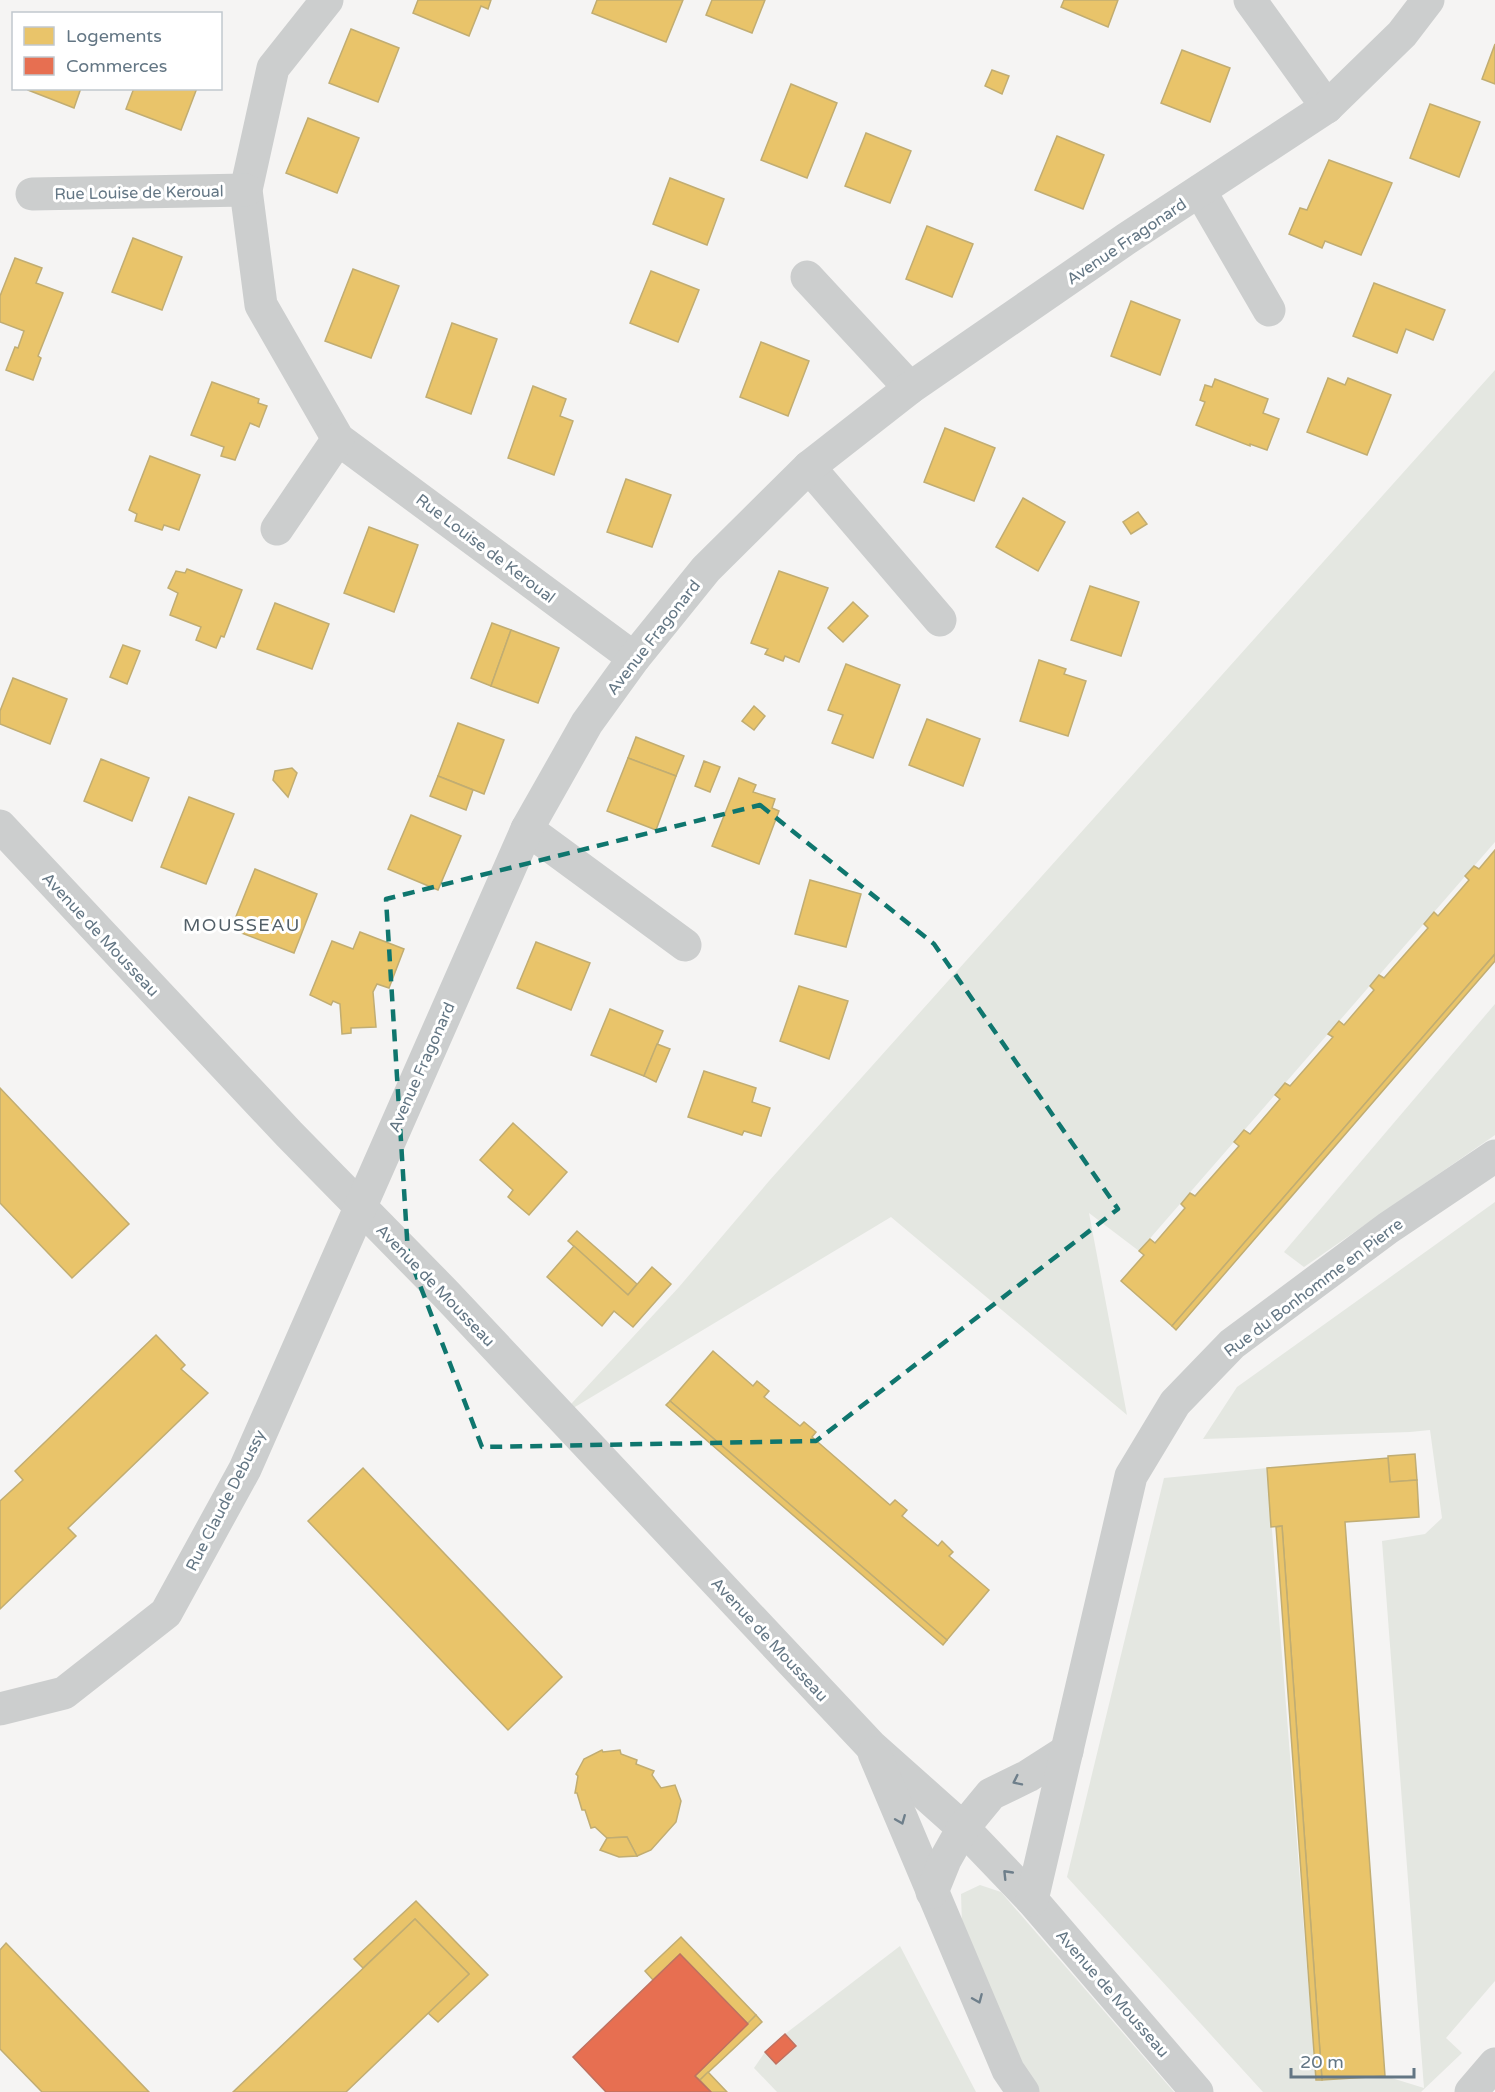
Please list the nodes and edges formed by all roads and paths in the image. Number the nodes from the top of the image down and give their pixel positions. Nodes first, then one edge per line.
1 (327, 0) edge
2 (1250, 0) edge
3 (1428, 0) edge
4 (1327, 108) junction
5 (246, 190) junction
6 (1200, 191) junction
7 (32, 195) dead end
8 (807, 277) dead end
9 (1269, 310) dead end
10 (910, 388) junction
11 (338, 439) junction
12 (809, 467) junction
13 (277, 530) dead end
14 (940, 620) dead end
15 (634, 658) junction
16 (0, 826) edge
17 (527, 829) junction
18 (685, 945) dead end
19 (1495, 1156) edge
20 (359, 1206) junction
21 (0, 1709) edge
22 (871, 1746) junction
23 (1067, 1751) junction
24 (963, 1828) junction
25 (932, 1892) junction
26 (1032, 1900) junction
27 (1495, 2064) edge
28 (1023, 2092) edge
29 (1197, 2092) edge
30 (1471, 2092) edge

1 - 5 street, Rue Louise de Keroual
2 - 4 street
3 - 4 street, Avenue Fragonard
4 - 6 street, Avenue Fragonard
5 - 7 street, Rue Louise de Keroual
5 - 11 street, Rue Louise de Keroual
6 - 9 street
6 - 10 street, Avenue Fragonard
8 - 10 street
10 - 12 street, Avenue Fragonard
11 - 13 street
11 - 15 street, Rue Louise de Keroual
12 - 14 street
12 - 15 street, Avenue Fragonard
15 - 17 street, Avenue Fragonard
16 - 20 street, Avenue de Mousseau
17 - 18 street
17 - 20 street, Avenue Fragonard
19 - 23 street, Rue du Bonhomme en Pierre
20 - 21 street, Rue Claude Debussy
20 - 22 street, Avenue de Mousseau
22 - 24 street, Avenue de Mousseau
22 -> 25 street, Avenue de Mousseau
23 -> 24 street
23 - 26 street, Rue du Bonhomme en Pierre
24 - 25 street
26 -> 24 street, Avenue de Mousseau
25 -> 28 street, Avenue de Mousseau
26 - 29 street, Avenue de Mousseau
27 - 30 street

